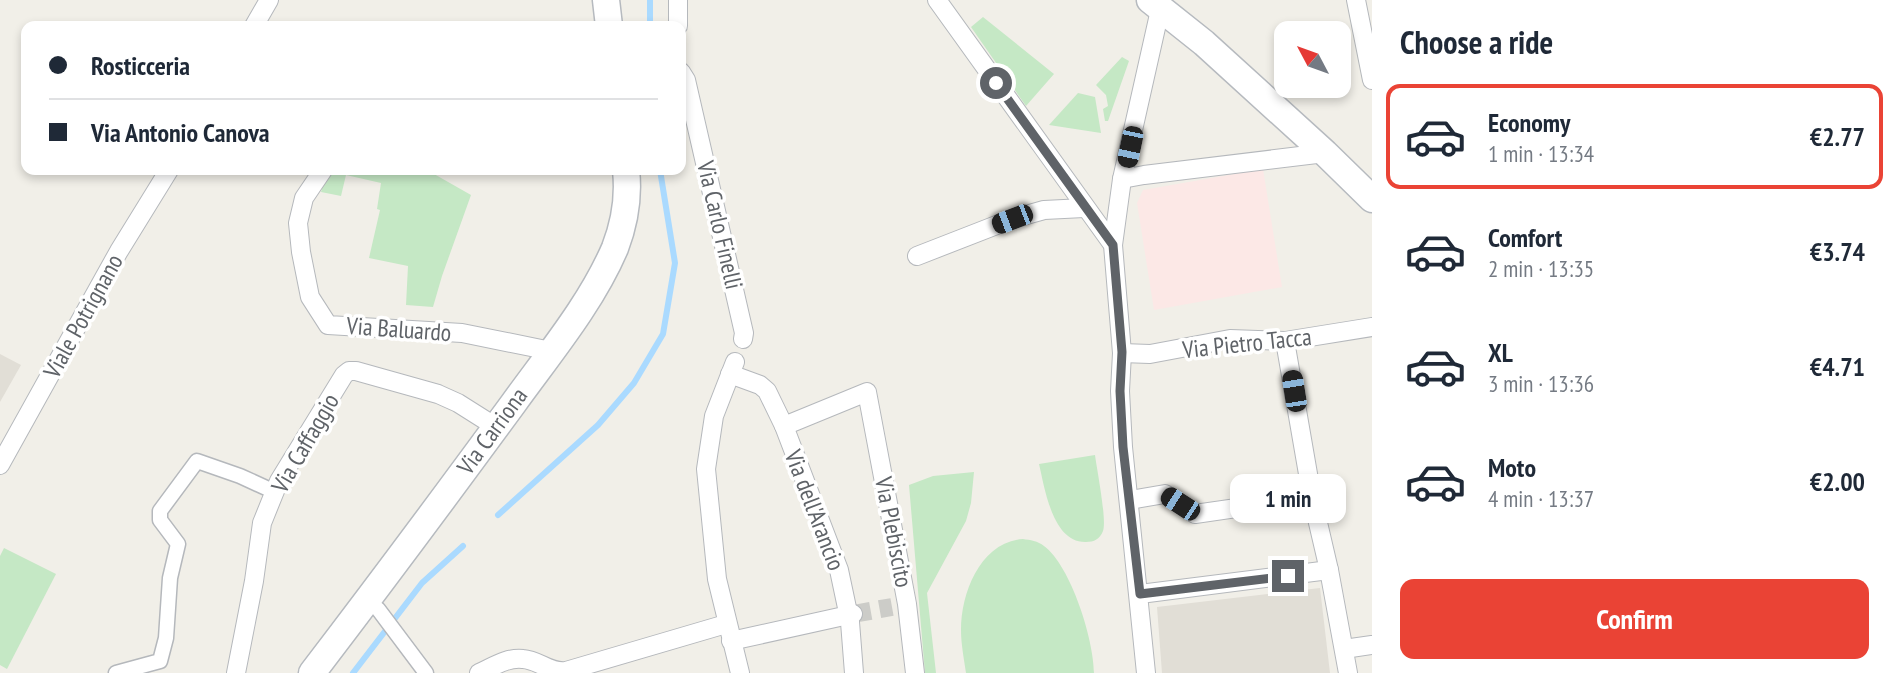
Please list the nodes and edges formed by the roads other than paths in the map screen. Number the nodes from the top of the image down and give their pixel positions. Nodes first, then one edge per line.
1 (269, 0) edge
2 (606, 0) edge
3 (678, 0) edge
4 (937, 0) edge
5 (1356, 0) edge
6 (1158, 3) edge
7 (257, 21) edge
8 (608, 21) edge
9 (678, 21) edge
10 (1372, 76) edge
11 (686, 84) edge
12 (1325, 153) junction
13 (166, 175) edge
14 (319, 175) edge
15 (627, 175) edge
16 (1122, 179) junction
17 (1372, 200) edge
18 (1084, 208) junction
19 (1113, 245) junction
20 (917, 256) dead end
21 (1372, 327) edge
22 (743, 339) dead end
23 (1285, 341) junction
24 (551, 351) junction
25 (1122, 352) junction
26 (784, 426) junction
27 (496, 427) junction
28 (0, 465) edge
29 (275, 492) junction
30 (1312, 497) junction
31 (1130, 500) junction
32 (1329, 570) junction
33 (1140, 594) junction
34 (378, 608) dead end
35 (851, 615) junction
36 (729, 632) junction
37 (1372, 645) edge
38 (1344, 649) junction
39 (566, 672) edge
40 (116, 673) edge
41 (236, 673) edge
42 (312, 673) edge
43 (426, 673) edge
44 (479, 673) edge
45 (740, 673) edge
46 (854, 673) edge
47 (915, 673) edge
48 (1146, 673) edge
49 (1348, 673) edge

1 - 7 street
2 - 8 main road
3 - 9 street
4 - 18 street
5 - 10 street
6 - 12 main road
6 - 16 street
11 - 22 street, Via Carlo Finelli
12 - 16 street
12 - 17 main road
13 - 28 street, Viale Potrignano
14 - 24 street, Via Baluardo
15 - 24 main road, Via Carriona
16 - 19 street
18 - 19 street
18 - 20 street
19 - 25 street
21 - 23 street, Via Pietro Tacca
23 - 25 street, Via Pietro Tacca
23 - 30 street
24 - 27 main road, Via Carriona
25 - 31 street
26 - 35 street, Via dell'Arancio
26 - 36 street, Via dell'Arancio
26 - 47 street, Via Plebiscito
27 - 29 street, Via Caffaggio
27 - 42 main road, Via Carriona
29 - 40 street
29 - 41 street, Via Caffaggio
30 - 31 street
30 - 32 street
31 - 33 street
32 - 33 street
32 - 38 street
33 - 48 street
34 - 43 street
35 - 36 street
35 - 46 street, Via dell'Arancio
36 - 39 street
36 - 45 street
37 - 38 street
38 - 49 street
39 - 44 street

